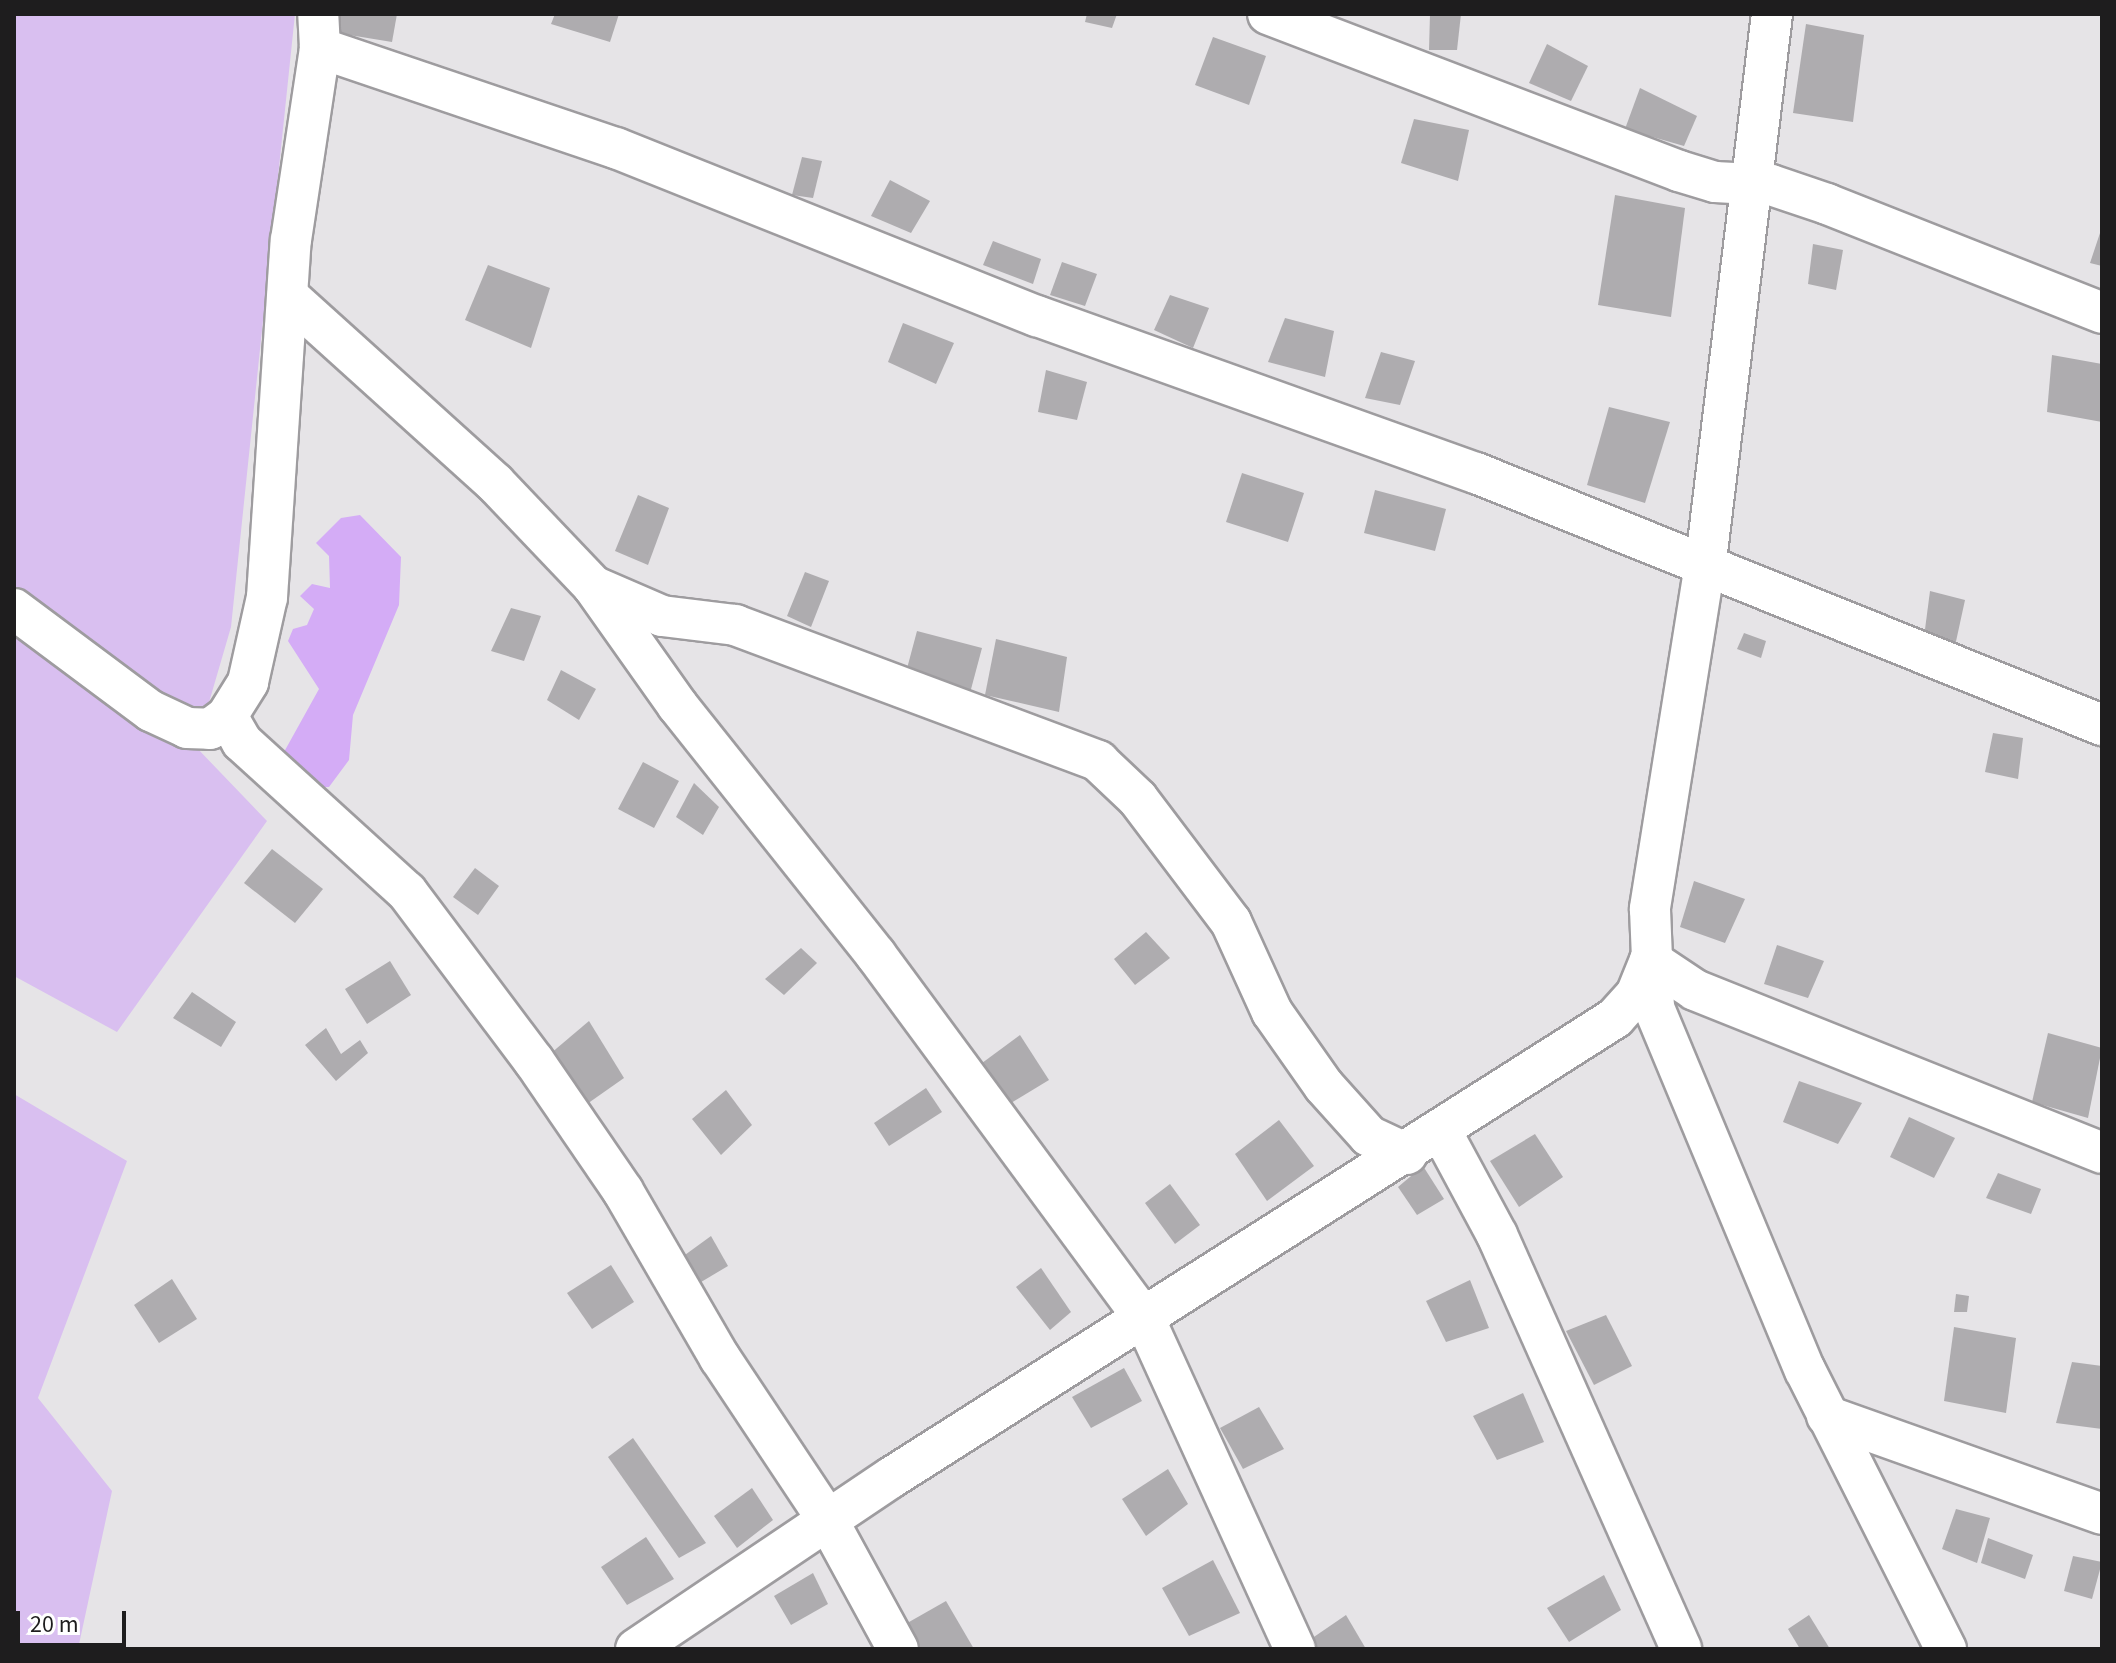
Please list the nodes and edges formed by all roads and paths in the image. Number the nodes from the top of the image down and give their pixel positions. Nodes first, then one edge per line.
1 (1268, 14) edge
2 (1772, 14) edge
3 (319, 31) edge
4 (1753, 184) junction
5 (288, 296) junction
6 (2102, 313) edge
7 (1705, 568) junction
8 (593, 586) junction
9 (14, 609) edge
10 (227, 716) junction
11 (2102, 725) edge
12 (1650, 960) junction
13 (1441, 1131) junction
14 (2102, 1153) edge
15 (1407, 1154) junction
16 (1145, 1320) junction
17 (1827, 1416) junction
18 (2102, 1514) edge
19 (827, 1519) junction
20 (636, 1649) edge
21 (898, 1649) edge
22 (1295, 1649) edge
23 (1681, 1649) edge
24 (1946, 1649) edge

1 - 4 street
2 - 4 street
3 - 5 street
3 - 7 street
4 - 6 street
4 - 7 street
5 - 8 street
5 - 10 street
7 - 11 street
7 - 12 street
8 - 15 street
8 - 16 street
9 - 10 street
10 - 19 street
12 - 13 street
12 - 14 street
12 - 17 street
13 - 15 street
13 - 23 street
15 - 16 street
16 - 19 street
16 - 22 street
17 - 18 street
17 - 24 street
19 - 20 street
19 - 21 street

